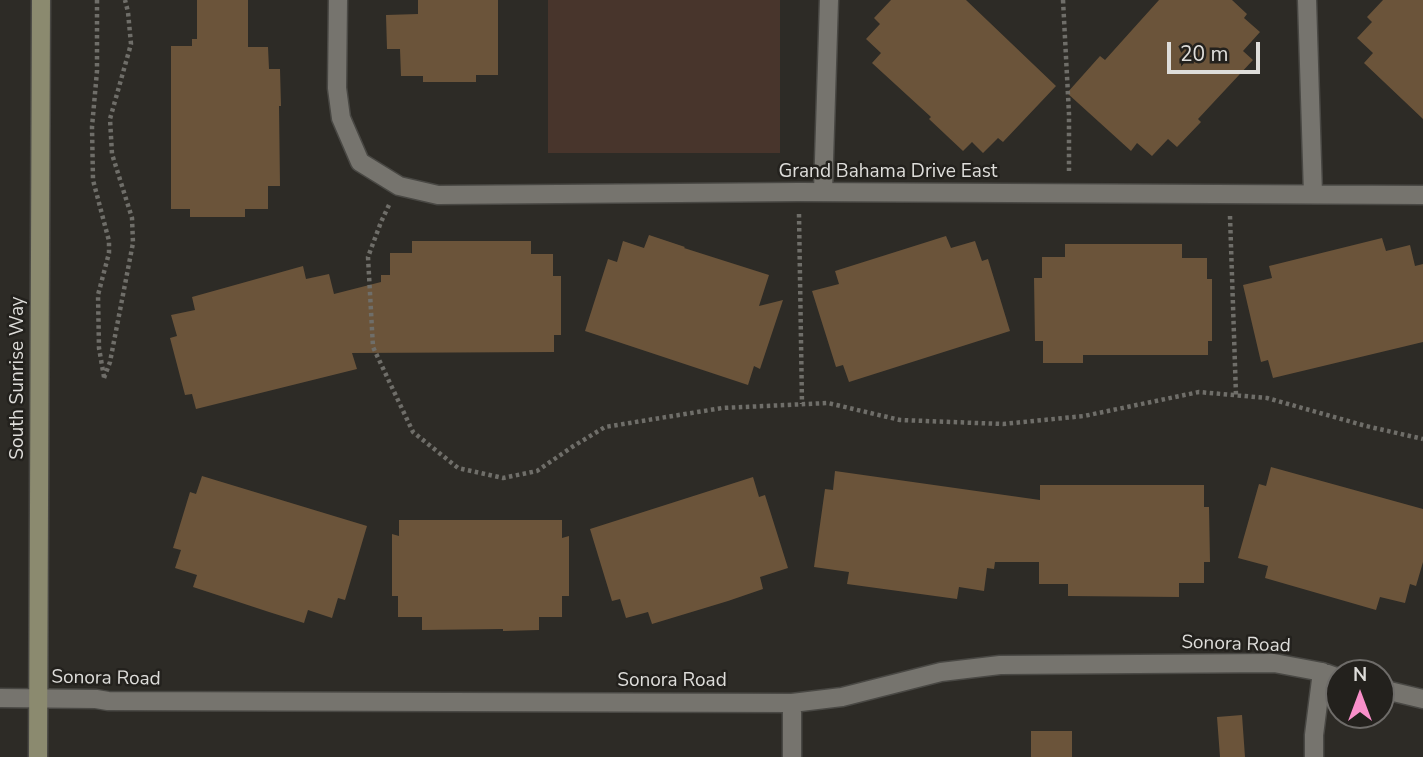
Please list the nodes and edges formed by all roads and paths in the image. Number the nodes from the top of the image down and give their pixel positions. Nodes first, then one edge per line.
1 (41, 0) edge
2 (97, 0) edge
3 (125, 0) edge
4 (338, 0) edge
5 (829, 0) edge
6 (1063, 0) edge
7 (1307, 0) edge
8 (399, 186) junction
9 (799, 192) junction
10 (823, 192) junction
11 (1069, 193) junction
12 (1230, 194) junction
13 (1313, 194) junction
14 (1423, 195) edge
15 (1236, 395) junction
16 (802, 404) junction
17 (1423, 439) edge
18 (1325, 674) edge
19 (1395, 692) edge
20 (1325, 694) edge
21 (0, 698) edge
22 (38, 698) junction
23 (1423, 698) edge
24 (792, 703) junction
25 (38, 757) edge
26 (792, 757) edge
27 (1314, 757) edge

1 - 22 main road, South Sunrise Way
2 - 3 path
4 - 8 street, Grand Bahama Drive East
5 - 10 street
6 - 11 path
7 - 13 street
8 - 9 street, Grand Bahama Drive East
8 - 16 path
9 - 10 street, Grand Bahama Drive East
9 - 16 path
10 - 11 street, Grand Bahama Drive East
11 - 12 street, Grand Bahama Drive East
12 - 13 street, Grand Bahama Drive East
12 - 15 path
13 - 14 street, Grand Bahama Drive East
15 - 16 path
15 - 17 path
18 - 24 street, Sonora Road
19 - 23 street
20 - 27 street
21 - 22 street, Sonora Road
22 - 24 street, Sonora Road
22 - 25 main road, South Sunrise Way
24 - 26 street

